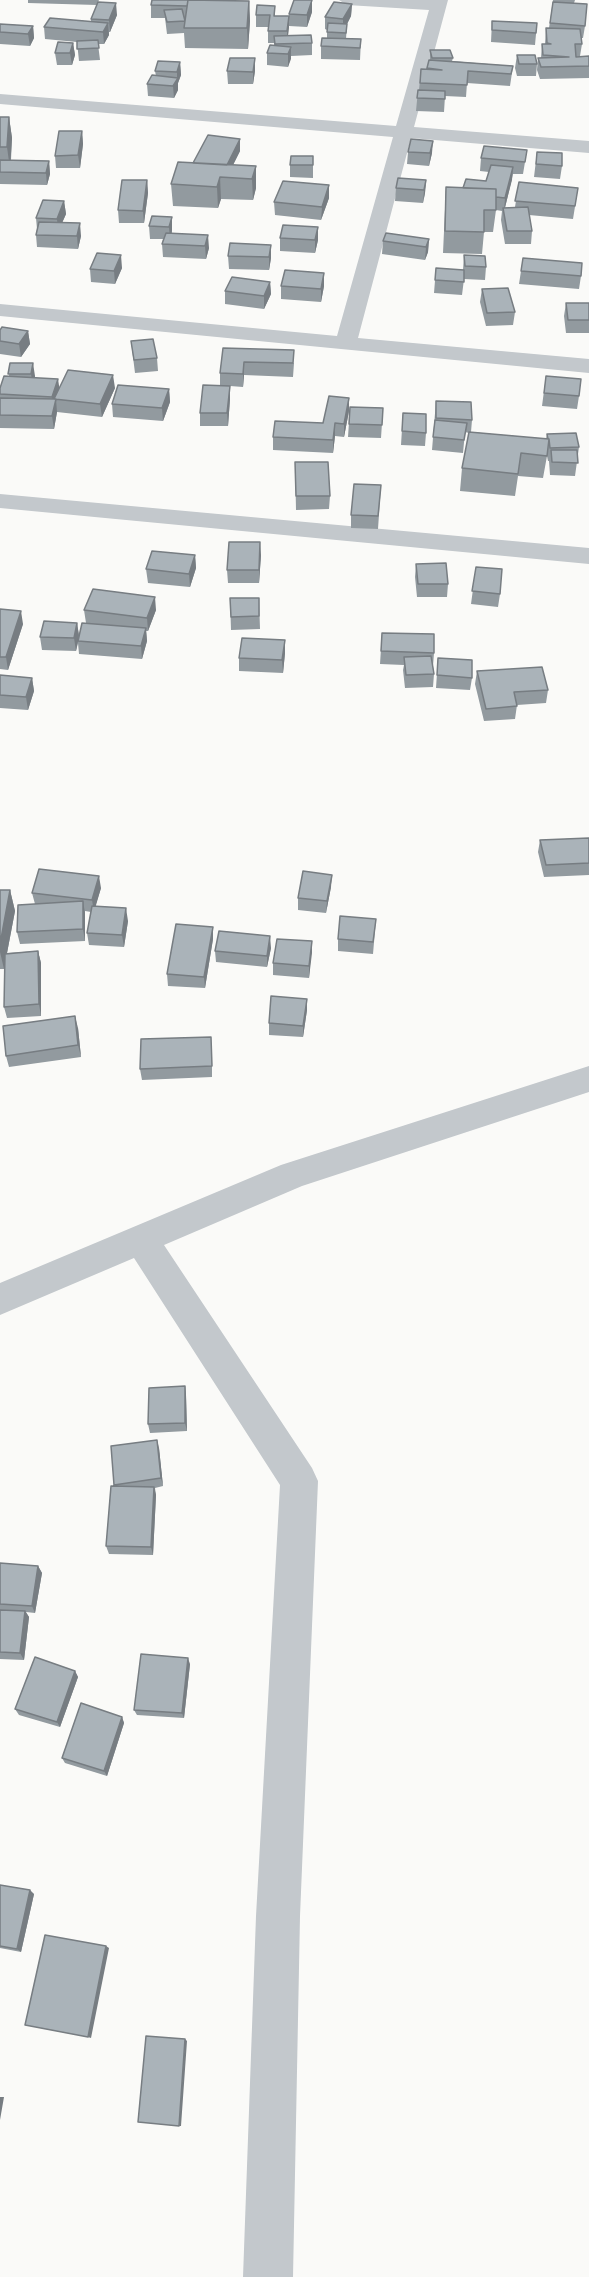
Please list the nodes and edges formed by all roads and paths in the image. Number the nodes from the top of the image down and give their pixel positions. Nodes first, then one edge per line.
1 (347, 0) edge
2 (439, 3) edge
3 (0, 99) edge
4 (404, 132) junction
5 (589, 147) edge
6 (0, 310) edge
7 (346, 342) junction
8 (589, 366) edge
9 (0, 501) edge
10 (589, 556) edge
11 (589, 1079) edge
12 (141, 1239) junction
13 (0, 1299) edge
14 (268, 2277) edge

1 - 2 street
2 - 4 street
3 - 4 street
4 - 5 street
4 - 7 street
6 - 7 street
7 - 8 street
9 - 10 street
11 - 12 street
12 - 13 street
12 - 14 street

